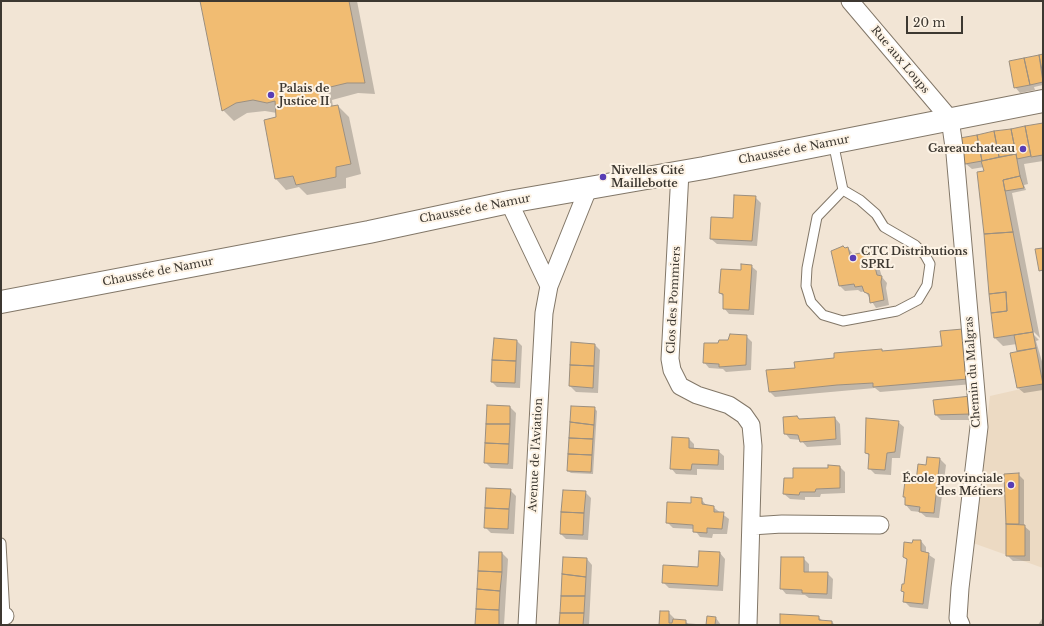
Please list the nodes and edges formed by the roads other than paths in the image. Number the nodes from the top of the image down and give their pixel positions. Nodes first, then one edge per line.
1 (850, 1) edge
2 (1043, 101) edge
3 (950, 119) junction
4 (833, 142) junction
5 (680, 172) junction
6 (588, 189) junction
7 (843, 190) junction
8 (509, 202) junction
9 (549, 286) junction
10 (1, 302) edge
11 (880, 525) dead end
12 (751, 526) junction
13 (1, 543) edge
14 (3, 616) edge
15 (527, 625) edge
16 (748, 625) edge
17 (961, 625) edge

1 - 3 street, Rue aux Loups
2 - 3 street, Chaussée de Namur
3 - 4 street, Chaussée de Namur
3 - 17 street, Chemin du Malgras
4 - 5 street, Chaussée de Namur
4 - 7 lane
5 - 6 street, Chaussée de Namur
5 - 12 street, Clos des Pommiers
6 - 8 street, Chaussée de Namur
6 - 9 street, Avenue de l'Aviation
7 - 7 lane
8 - 9 street
8 - 10 street, Chaussée de Namur
9 - 15 street, Avenue de l'Aviation
11 - 12 street
12 - 16 street, Clos des Pommiers
13 - 14 lane

